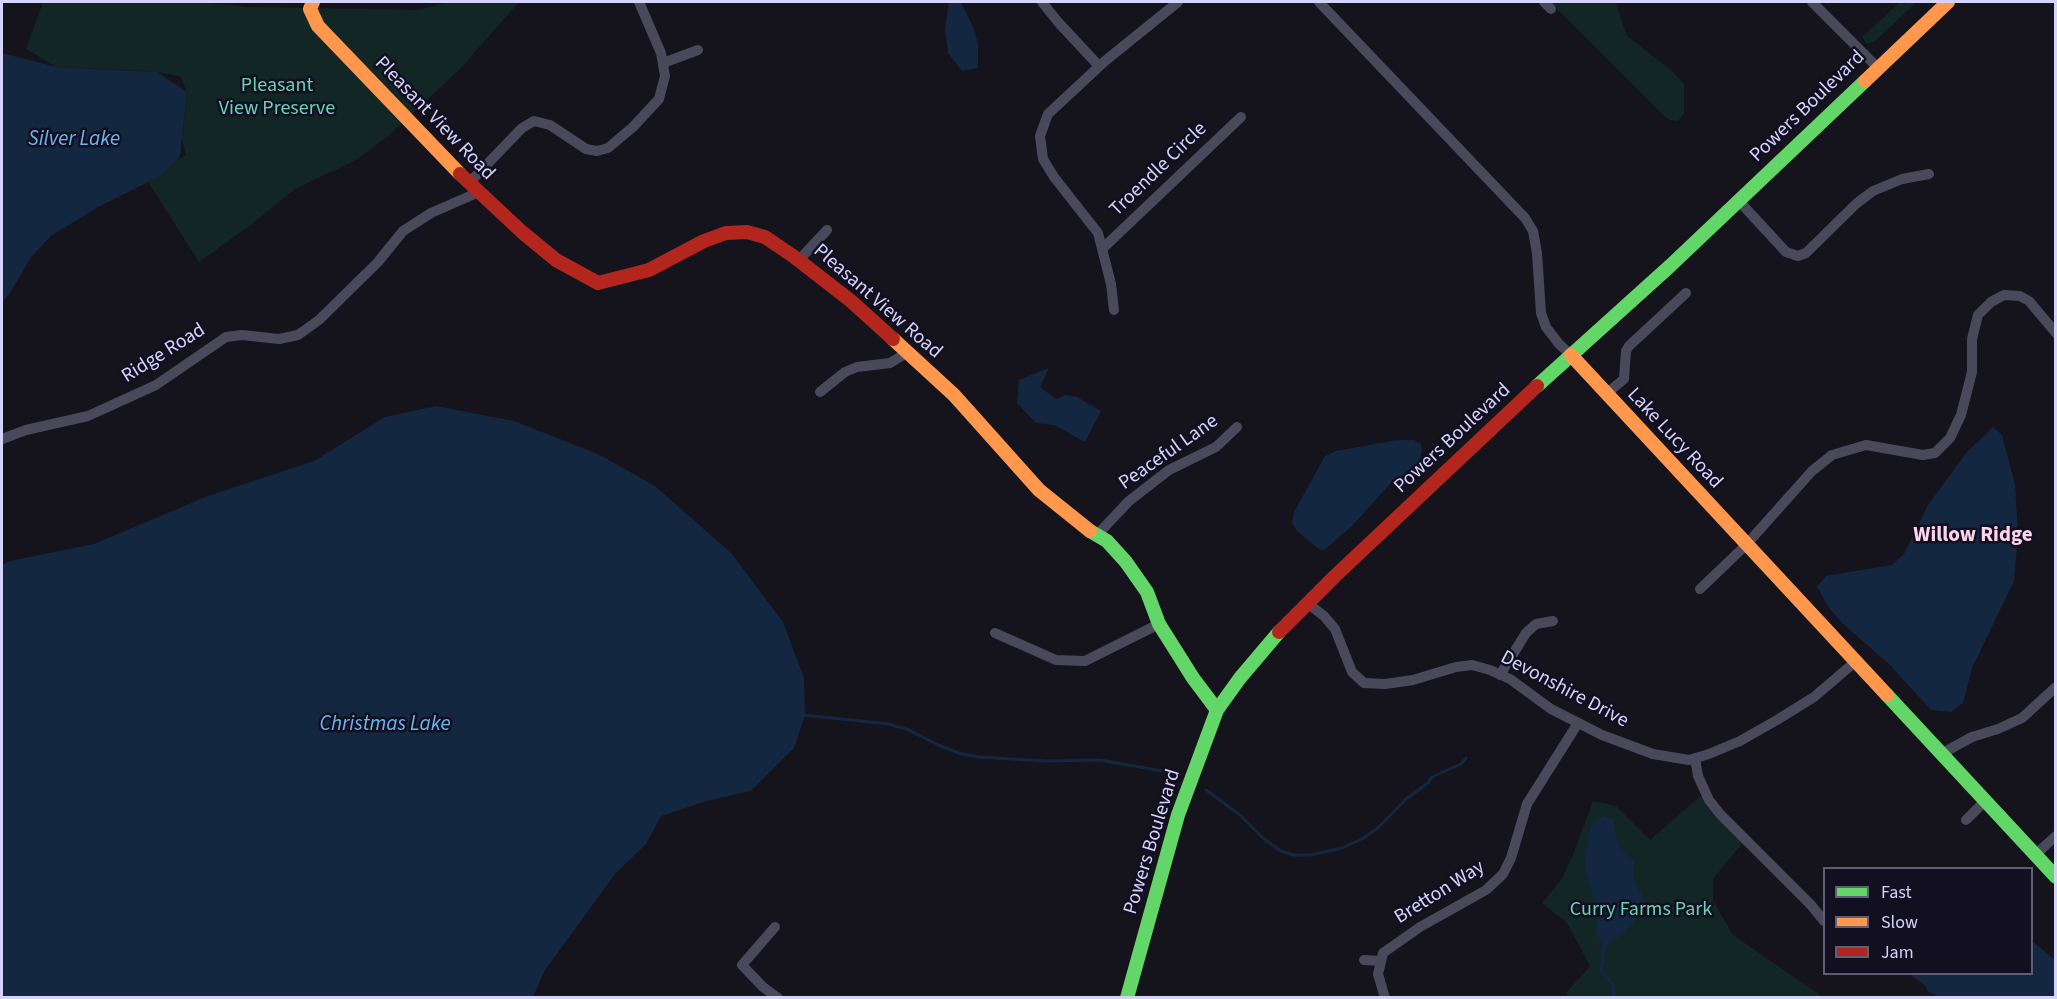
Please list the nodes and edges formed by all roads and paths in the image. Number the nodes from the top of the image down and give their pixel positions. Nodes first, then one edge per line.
1 (313, 2) edge
2 (639, 2) edge
3 (1042, 2) edge
4 (1178, 2) edge
5 (1319, 2) edge
6 (1812, 2) edge
7 (1948, 2) edge
8 (698, 50) dead end
9 (663, 63) junction
10 (1099, 66) junction
11 (1878, 68) junction
12 (1241, 117) dead end
13 (1929, 174) dead end
14 (474, 188) junction
15 (1738, 200) junction
16 (826, 230) dead end
17 (1102, 249) junction
18 (799, 260) junction
19 (1686, 293) dead end
20 (1114, 310) dead end
21 (2055, 333) edge
22 (908, 352) junction
23 (1571, 355) junction
24 (820, 392) dead end
25 (1606, 394) junction
26 (1237, 427) dead end
27 (2, 439) edge
28 (1096, 535) junction
29 (1746, 545) junction
30 (1700, 589) dead end
31 (1308, 603) junction
32 (1553, 621) dead end
33 (1159, 624) junction
34 (995, 633) dead end
35 (1855, 662) junction
36 (1500, 675) junction
37 (2055, 687) edge
38 (1217, 710) junction
39 (1578, 723) junction
40 (1941, 754) junction
41 (1695, 758) junction
42 (1985, 801) junction
43 (1966, 820) dead end
44 (2055, 836) edge
45 (2035, 855) junction
46 (2055, 877) edge
47 (1823, 920) edge
48 (775, 927) dead end
49 (1364, 960) dead end
50 (1381, 961) junction
51 (761, 992) edge
52 (778, 998) edge
53 (1127, 998) edge
54 (1385, 998) edge

1 - 14 street, Pleasant View Road
2 - 9 street
3 - 10 street
4 - 10 street
5 - 23 street, Lake Lucy Road
6 - 11 street
7 - 11 street, Powers Boulevard
8 - 9 street
9 - 14 street
10 - 17 street
11 - 15 street, Powers Boulevard
12 - 17 street, Troendle Circle
13 - 15 street
14 - 18 street, Pleasant View Road
14 - 27 street, Ridge Road
15 - 23 street, Powers Boulevard
16 - 18 street
17 - 20 street
18 - 22 street, Pleasant View Road
19 - 25 street
21 - 29 street
22 - 24 street
22 - 28 street, Pleasant View Road
23 - 25 street, Lake Lucy Road
23 - 31 street, Powers Boulevard
25 - 29 street, Lake Lucy Road
26 - 28 street, Peaceful Lane
28 - 33 street, Pleasant View Road
29 - 30 street
29 - 35 street, Lake Lucy Road
31 - 36 street, Devonshire Drive
31 - 38 street, Powers Boulevard
32 - 36 street
33 - 34 street
33 - 38 street, Pleasant View Road
35 - 40 street, Lake Lucy Road
35 - 41 street, Devonshire Drive
36 - 39 street, Devonshire Drive
37 - 40 street
38 - 53 street, Powers Boulevard
39 - 41 street, Devonshire Drive
39 - 50 street, Bretton Way
40 - 42 street, Lake Lucy Road
41 - 47 street
42 - 43 street
42 - 45 street, Lake Lucy Road
44 - 45 street
45 - 46 street, Lake Lucy Road
48 - 51 street
49 - 50 street
50 - 54 street
51 - 52 street

